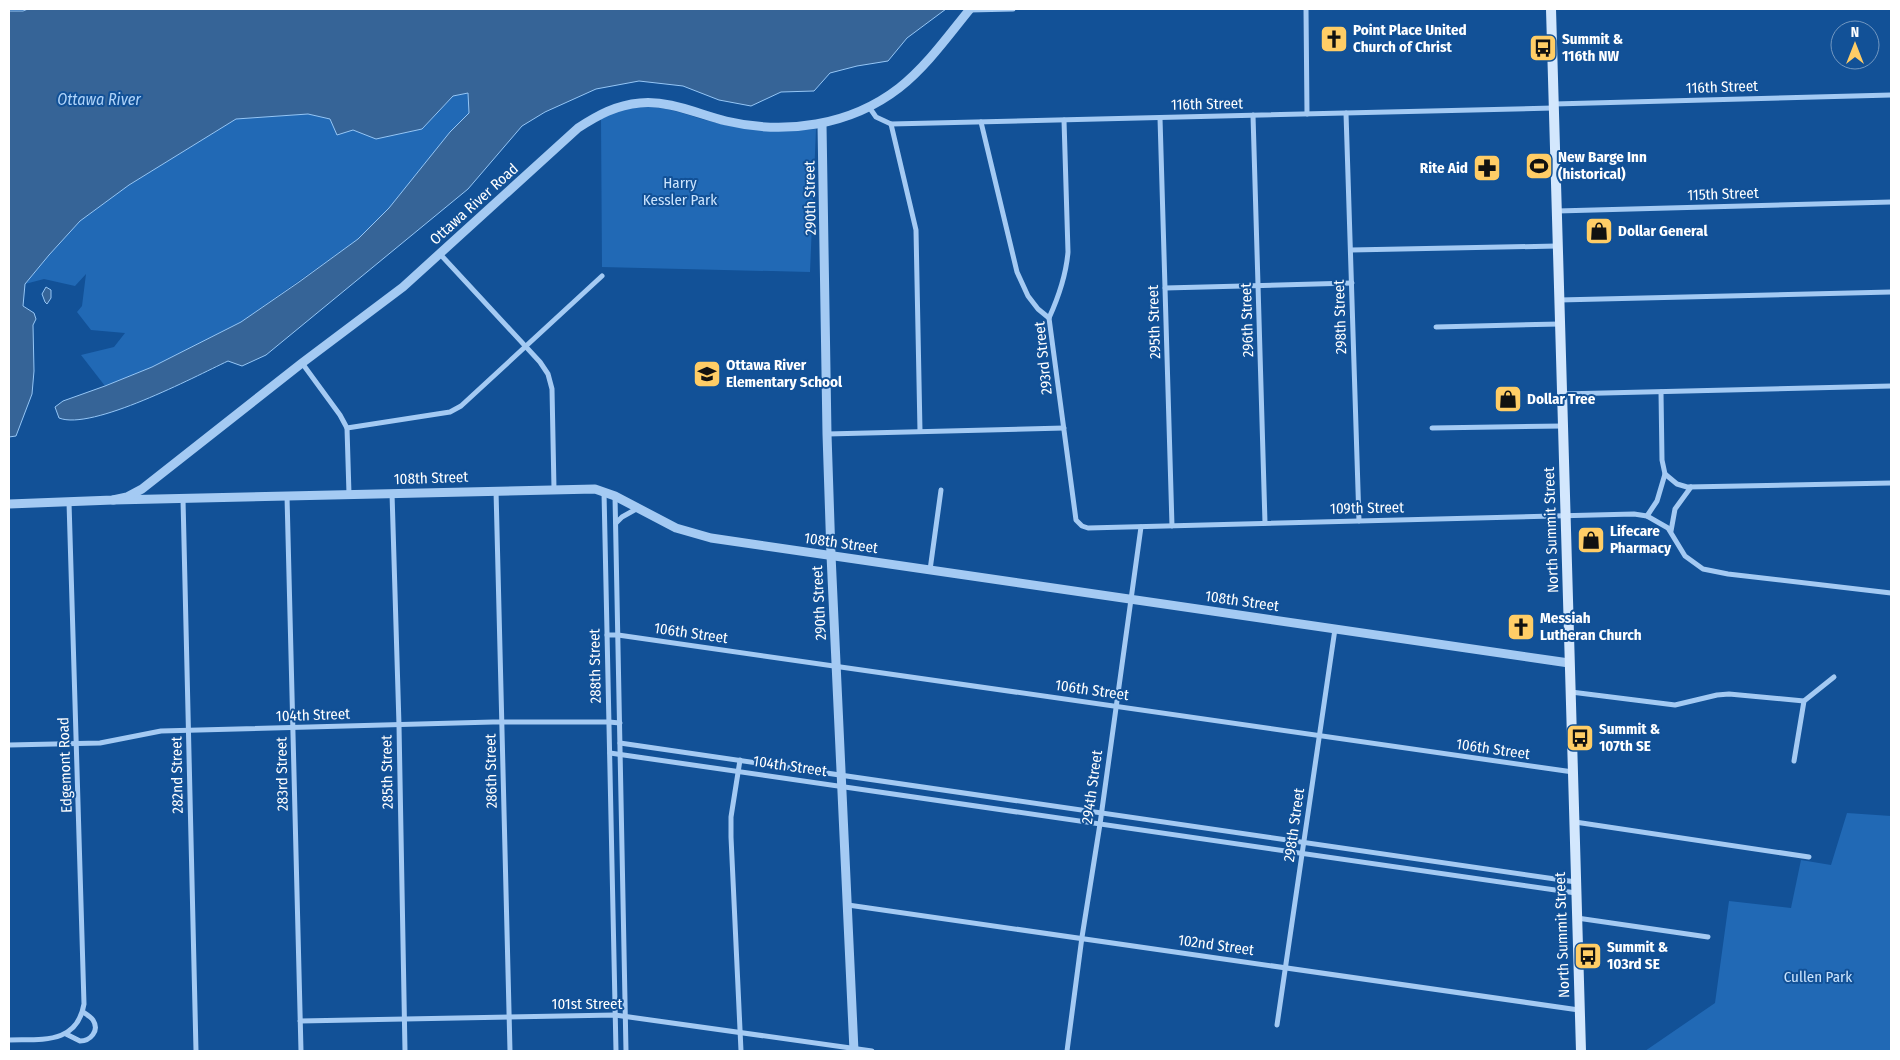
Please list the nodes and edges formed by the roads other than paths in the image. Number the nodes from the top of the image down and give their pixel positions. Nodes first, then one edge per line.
1 (969, 9) edge
2 (1012, 9) edge
3 (1306, 9) edge
4 (1551, 9) edge
5 (1891, 96) edge
6 (1553, 106) junction
7 (870, 107) junction
8 (1346, 113) junction
9 (1307, 114) junction
10 (1253, 115) junction
11 (1160, 118) junction
12 (1064, 120) junction
13 (981, 122) junction
14 (822, 124) junction
15 (891, 124) junction
16 (1891, 202) edge
17 (1556, 211) junction
18 (1557, 246) junction
19 (1351, 250) junction
20 (440, 254) junction
21 (602, 276) dead end
22 (1352, 283) junction
23 (1258, 286) junction
24 (1165, 288) junction
25 (1891, 292) edge
26 (1559, 300) junction
27 (1049, 318) junction
28 (1560, 324) junction
29 (1436, 327) dead end
30 (525, 347) junction
31 (302, 363) junction
32 (1891, 386) edge
33 (1661, 392) junction
34 (1562, 394) junction
35 (1562, 426) junction
36 (348, 428) junction
37 (1064, 428) junction
38 (1432, 428) dead end
39 (920, 431) junction
40 (827, 434) junction
41 (1665, 474) junction
42 (1891, 482) edge
43 (152, 485) junction
44 (1691, 487) junction
45 (554, 489) junction
46 (496, 490) junction
47 (941, 490) dead end
48 (604, 491) junction
49 (392, 493) junction
50 (349, 494) junction
51 (288, 496) junction
52 (615, 496) junction
53 (141, 497) junction
54 (162, 499) junction
55 (183, 499) junction
56 (69, 502) junction
57 (9, 504) edge
58 (638, 508) junction
59 (1565, 516) junction
60 (1647, 516) junction
61 (1358, 521) junction
62 (616, 523) junction
63 (1265, 523) junction
64 (1172, 526) junction
65 (1141, 527) junction
66 (1088, 528) joint
67 (1671, 532) junction
68 (831, 555) junction
69 (930, 570) junction
70 (1891, 593) edge
71 (1131, 599) junction
72 (1335, 629) junction
73 (607, 635) junction
74 (618, 635) junction
75 (1569, 663) junction
76 (836, 666) junction
77 (1834, 677) dead end
78 (1571, 692) junction
79 (1804, 701) junction
80 (1115, 706) junction
81 (609, 722) junction
82 (502, 723) junction
83 (620, 724) junction
84 (399, 725) junction
85 (294, 728) junction
86 (188, 731) junction
87 (1319, 736) junction
88 (77, 743) junction
89 (620, 743) junction
90 (9, 744) edge
91 (610, 753) junction
92 (620, 754) junction
93 (740, 760) junction
94 (1794, 760) dead end
95 (739, 772) junction
96 (1573, 772) junction
97 (842, 775) junction
98 (842, 787) junction
99 (968, 793) junction
100 (966, 804) junction
101 (1101, 813) junction
102 (1574, 822) junction
103 (1100, 824) junction
104 (1200, 827) junction
105 (1199, 838) junction
106 (612, 840) junction
107 (622, 840) junction
108 (1304, 842) junction
109 (1302, 854) junction
110 (1809, 857) dead end
111 (1439, 862) junction
112 (1438, 873) junction
113 (1576, 882) junction
114 (1576, 893) junction
115 (848, 905) junction
116 (1577, 918) junction
117 (614, 926) junction
118 (624, 926) junction
119 (1708, 937) dead end
120 (1082, 938) junction
121 (1285, 968) junction
122 (1580, 1010) junction
123 (83, 1012) junction
124 (615, 1015) junction
125 (626, 1016) junction
126 (509, 1017) junction
127 (405, 1020) junction
128 (300, 1021) junction
129 (1277, 1025) dead end
130 (740, 1032) junction
131 (66, 1034) junction
132 (9, 1040) edge
133 (854, 1050) edge
134 (196, 1051) edge
135 (301, 1051) edge
136 (405, 1051) edge
137 (510, 1051) edge
138 (616, 1051) edge
139 (626, 1051) edge
140 (741, 1051) edge
141 (872, 1051) edge
142 (1067, 1051) edge
143 (1581, 1051) edge

1 - 2 street
1 - 7 street, Ottawa River Road
3 - 9 street
4 - 6 main road, North Summit Street
5 - 6 street, 116th Street
6 - 8 street, 116th Street
6 - 17 main road, North Summit Street
7 - 14 street, Ottawa River Road
7 - 15 street
8 - 9 street, 116th Street
8 - 19 street, 298th Street
9 - 10 street, 116th Street
10 - 11 street, 116th Street
10 - 23 street, 296th Street
11 - 12 street, 116th Street
11 - 24 street, 295th Street
12 - 13 street, 116th Street
12 - 27 street, 293rd Street
13 - 15 street, 116th Street
13 - 27 street
14 - 20 street, Ottawa River Road
14 - 40 street, 290th Street
15 - 39 street
16 - 17 street, 115th Street
17 - 18 main road, North Summit Street
18 - 19 street
18 - 26 main road, North Summit Street
19 - 22 street, 298th Street
20 - 30 street
20 - 31 street, Ottawa River Road
21 - 30 street
22 - 23 street
22 - 61 street, 298th Street
23 - 24 street
23 - 63 street, 296th Street
24 - 64 street, 295th Street
25 - 26 street
26 - 28 main road, North Summit Street
27 - 37 street, 293rd Street
28 - 29 street
28 - 34 main road, North Summit Street
30 - 36 street
30 - 45 street
31 - 36 street
31 - 43 street, Ottawa River Road
32 - 33 street
33 - 34 street
33 - 41 street
34 - 35 main road, North Summit Street
35 - 38 street
35 - 59 main road, North Summit Street
36 - 50 street
37 - 39 street
37 - 66 street, 293rd Street
39 - 40 street
40 - 68 street, 290th Street
41 - 44 street
41 - 60 street
42 - 44 street
43 - 53 street, Ottawa River Road
43 - 54 street
44 - 67 street
45 - 46 street, 108th Street
45 - 48 street, 108th Street
46 - 49 street, 108th Street
46 - 82 street, 286th Street
47 - 69 street
48 - 52 street, 108th Street
48 - 73 street, 288th Street
49 - 50 street, 108th Street
49 - 84 street, 285th Street
50 - 51 street, 108th Street
51 - 55 street, 108th Street
51 - 85 street, 283rd Street
52 - 58 street, 108th Street
52 - 62 street, 288th Street
53 - 54 street, 108th Street
53 - 56 street, Ottawa River Road
54 - 55 street, 108th Street
55 - 86 street, 282nd Street
56 - 57 street, Ottawa River Road
56 - 88 street, Edgemont Road
58 - 62 street
58 - 68 street, 108th Street
59 - 60 street, 109th Street
59 - 61 street, 109th Street
59 - 75 main road, North Summit Street
60 - 67 street
61 - 63 street, 109th Street
62 - 74 street, 288th Street
63 - 64 street, 109th Street
64 - 65 street, 109th Street
65 - 66 street, 109th Street
65 - 71 street, 294th Street
67 - 70 street
68 - 69 street, 108th Street
68 - 76 street, 290th Street
69 - 71 street, 108th Street
71 - 72 street, 108th Street
71 - 80 street, 294th Street
72 - 75 street, 108th Street
72 - 87 street, 298th Street
73 - 74 street, 106th Street
73 - 81 street, 288th Street
74 - 76 street, 106th Street
74 - 83 street, 288th Street
75 - 78 main road, North Summit Street
76 - 80 street, 106th Street
76 - 97 street, 290th Street
77 - 79 street
78 - 79 street
78 - 96 main road, North Summit Street
79 - 94 street
80 - 87 street, 106th Street
80 - 101 street, 294th Street
81 - 82 street, 104th Street
81 - 83 street, 104th Street
81 - 91 street, 288th Street
82 - 84 street, 104th Street
82 - 126 street, 286th Street
83 - 89 street, 288th Street
84 - 85 street, 104th Street
84 - 127 street, 285th Street
85 - 86 street, 104th Street
85 - 128 street, 283rd Street
86 - 88 street, 104th Street
86 - 134 street, 282nd Street
87 - 96 street, 106th Street
87 - 108 street, 298th Street
88 - 90 street, 104th Street
88 - 123 street, Edgemont Road
89 - 92 street, 288th Street
89 - 93 street, 104th Street
91 - 92 street, 104th Street
91 - 106 street, 288th Street
92 - 95 street, 104th Street
92 - 107 street, 288th Street
93 - 95 street
93 - 97 street, 104th Street
95 - 98 street, 104th Street
95 - 130 street
96 - 102 main road, North Summit Street
97 - 98 street, 290th Street
97 - 99 street, 104th Street
98 - 100 street, 104th Street
98 - 115 street, 290th Street
99 - 100 street
99 - 101 street, 104th Street
100 - 103 street, 104th Street
101 - 103 street, 294th Street
101 - 104 street, 104th Street
102 - 110 street
102 - 113 main road, North Summit Street
103 - 105 street, 104th Street
103 - 120 street, 294th Street
104 - 105 street
104 - 108 street, 104th Street
105 - 109 street, 104th Street
106 - 107 street
106 - 117 street, 288th Street
107 - 118 street, 288th Street
108 - 109 street, 298th Street
108 - 111 street, 104th Street
109 - 112 street, 104th Street
109 - 121 street, 298th Street
111 - 112 street
111 - 113 street, 104th Street
112 - 114 street, 104th Street
113 - 114 main road, North Summit Street
114 - 116 main road, North Summit Street
115 - 120 street, 102nd Street
115 - 133 street, 290th Street
116 - 119 street
116 - 122 main road, North Summit Street
117 - 118 street
117 - 124 street, 288th Street
118 - 125 street, 288th Street
120 - 121 street, 102nd Street
120 - 142 street, 294th Street
121 - 122 street, 102nd Street
121 - 129 street, 298th Street
122 - 143 main road, North Summit Street
123 - 131 street, Edgemont Road
123 - 131 street
124 - 125 street, 101st Street
124 - 126 street, 101st Street
124 - 138 street, 288th Street
125 - 130 street, 101st Street
125 - 139 street, 288th Street
126 - 127 street, 101st Street
126 - 137 street, 286th Street
127 - 128 street, 101st Street
127 - 136 street, 285th Street
128 - 135 street, 283rd Street
130 - 133 street, 101st Street
130 - 140 street
131 - 132 street
133 - 141 street, 101st Street

